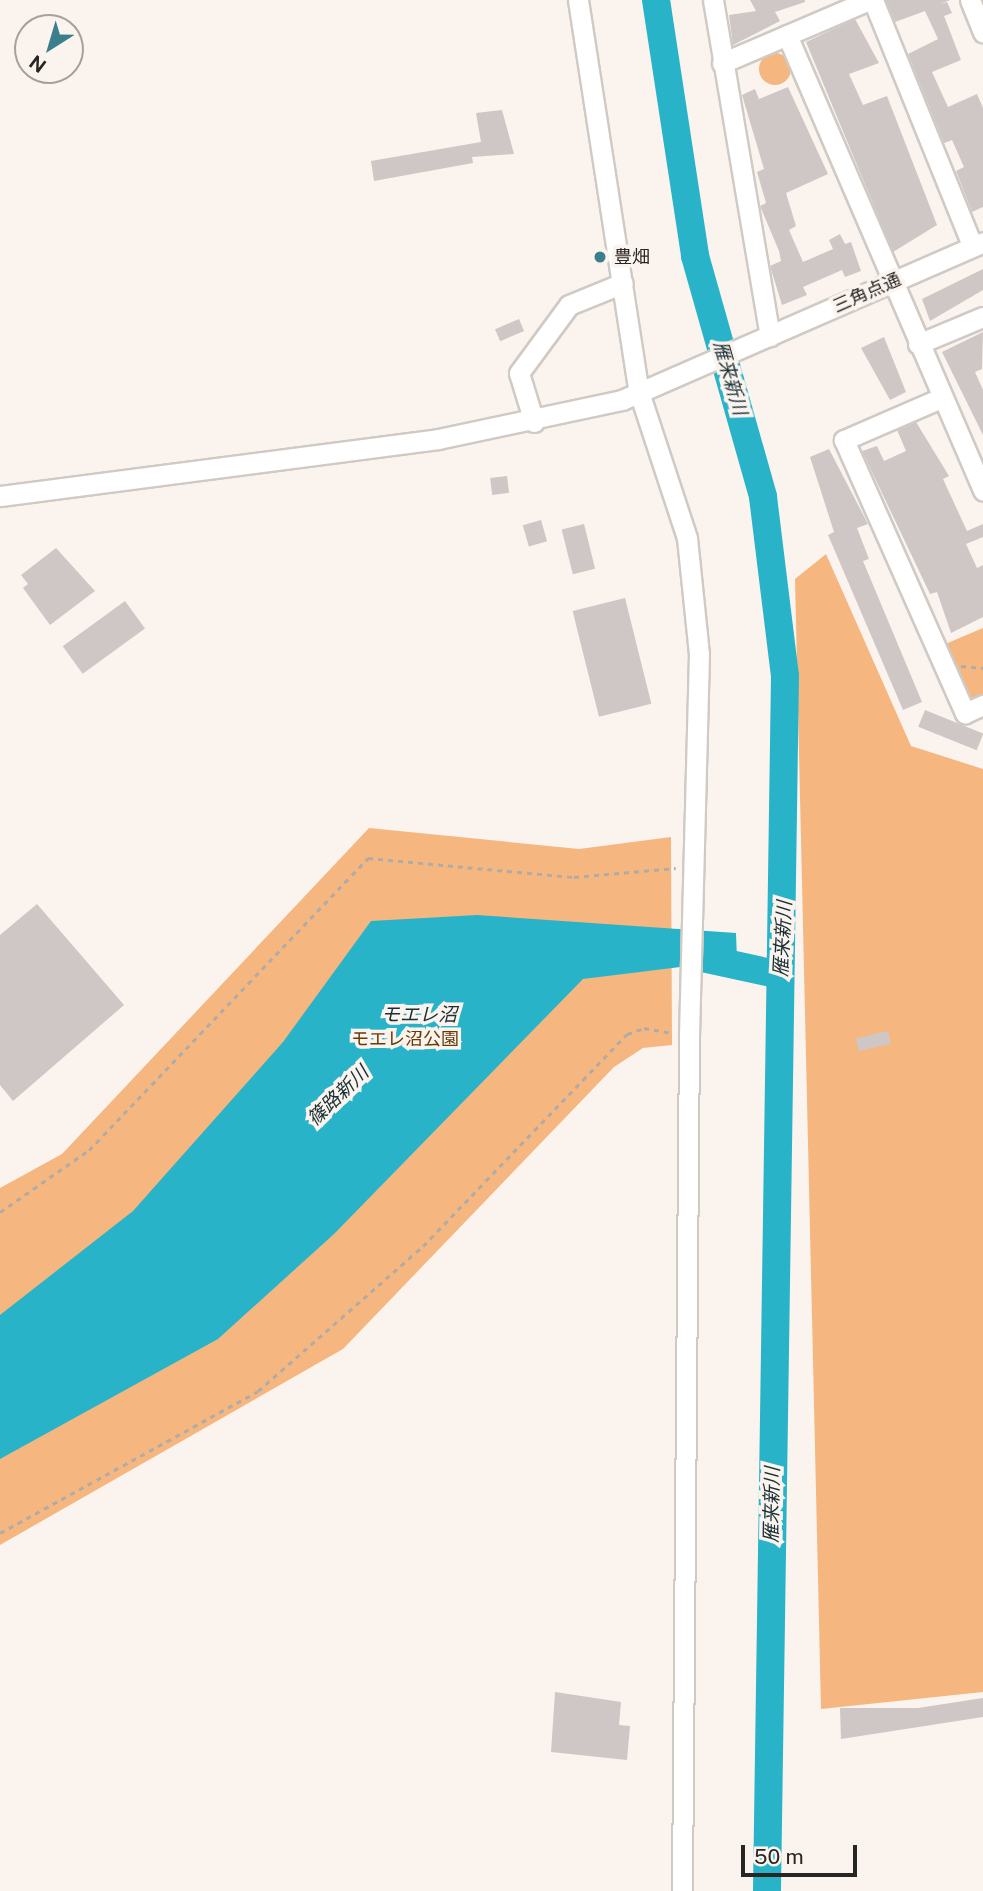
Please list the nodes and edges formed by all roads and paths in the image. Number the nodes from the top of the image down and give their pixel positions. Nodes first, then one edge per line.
1 (578, 0) edge
2 (713, 0) edge
3 (871, 0) edge
4 (970, 0) edge
5 (983, 32) edge
6 (787, 36) junction
7 (722, 63) junction
8 (978, 245) edge
9 (890, 283) junction
10 (623, 284) junction
11 (983, 317) edge
12 (770, 336) junction
13 (918, 344) junction
14 (639, 392) junction
15 (941, 398) junction
16 (534, 422) junction
17 (983, 491) edge
18 (0, 496) edge
19 (981, 662) edge
20 (951, 667) dead end
21 (983, 668) edge
22 (983, 705) edge
23 (676, 868) dead end
24 (689, 1030) junction
25 (0, 1212) edge
26 (0, 1533) edge
27 (682, 1891) edge

1 - 10 street
2 - 7 street
3 - 6 street
3 - 8 street
4 - 5 street
6 - 7 street
6 - 9 street
7 - 12 street
8 - 9 street, 三角点通
9 - 12 street, 三角点通
9 - 13 street
10 - 14 street
10 - 16 street
11 - 13 street
12 - 14 street, 三角点通
13 - 15 street
14 - 16 street
14 - 24 street
15 - 17 street
15 - 22 street
16 - 18 street
19 - 20 path
19 - 21 path
23 - 25 path
24 - 26 path
24 - 27 street

